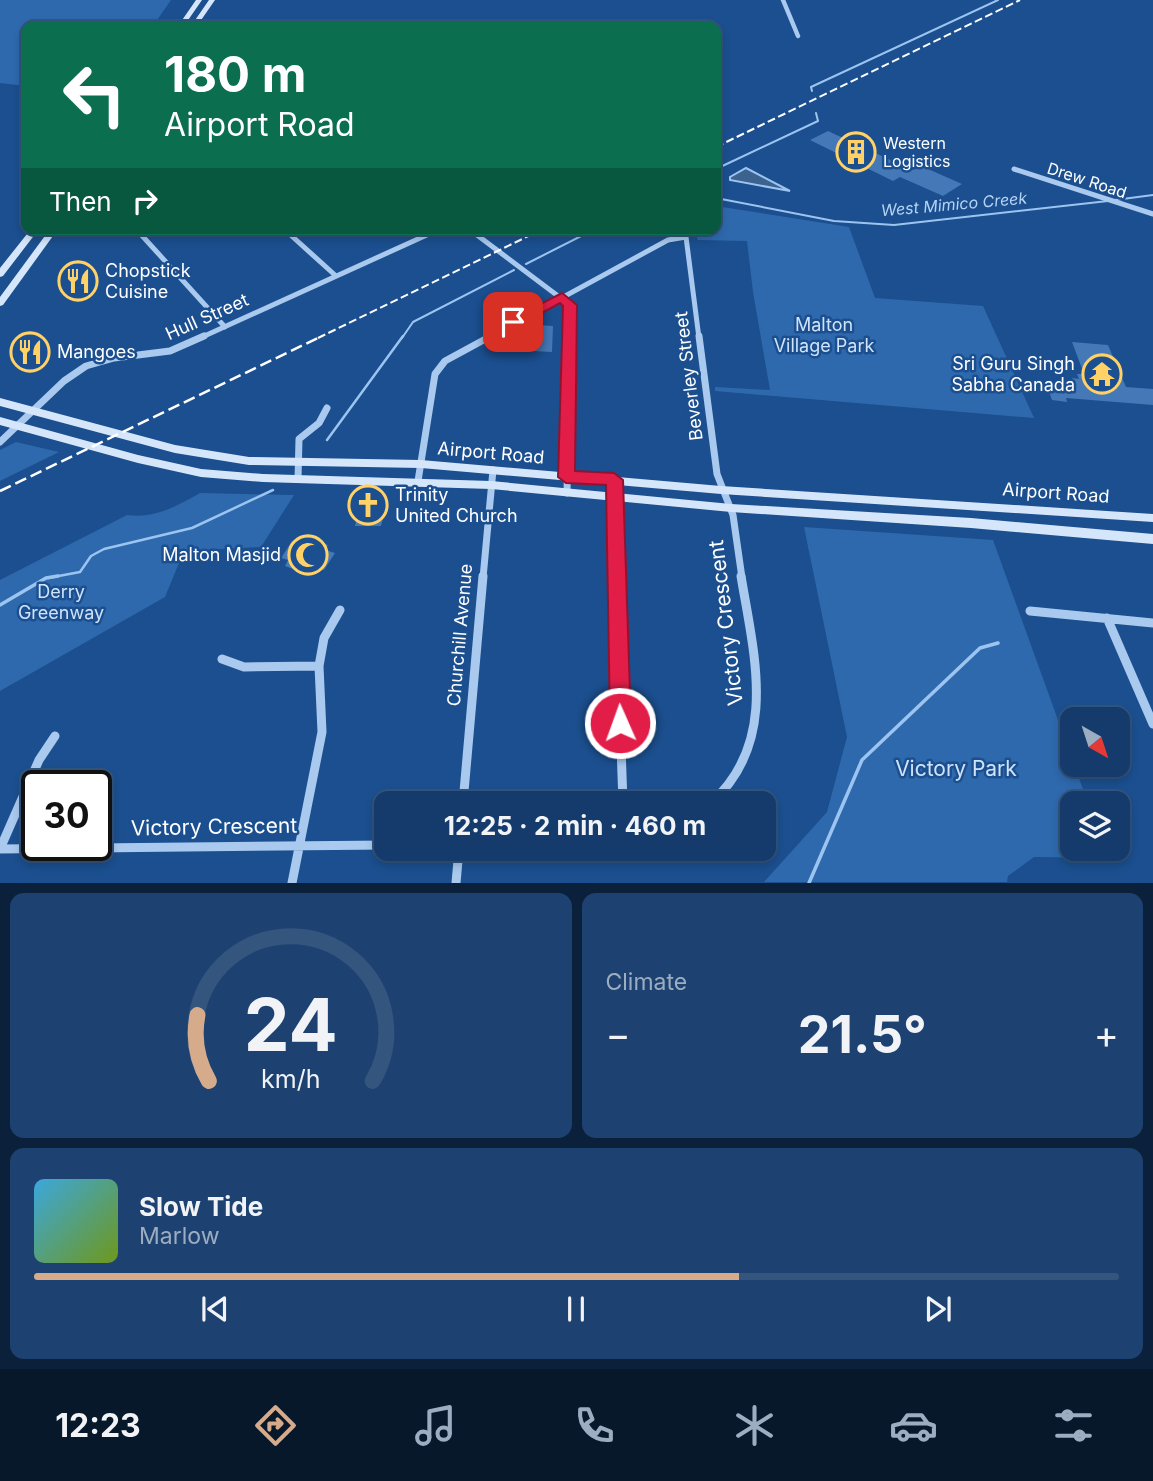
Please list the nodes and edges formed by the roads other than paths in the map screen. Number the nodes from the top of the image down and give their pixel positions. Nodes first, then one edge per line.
1 (199, 0) edge
2 (212, 0) edge
3 (783, 0) edge
4 (184, 21) edge
5 (197, 21) edge
6 (798, 36) dead end
7 (1014, 169) dead end
8 (1153, 214) edge
9 (30, 235) edge
10 (50, 235) edge
11 (141, 235) edge
12 (291, 235) edge
13 (425, 235) edge
14 (477, 235) edge
15 (0, 274) edge
16 (336, 276) junction
17 (562, 297) junction
18 (0, 303) edge
19 (225, 327) junction
20 (0, 402) edge
21 (327, 408) dead end
22 (33, 410) junction
23 (0, 421) edge
24 (17, 425) junction
25 (0, 442) edge
26 (298, 462) junction
27 (421, 464) junction
28 (493, 470) junction
29 (566, 477) junction
30 (298, 479) junction
31 (614, 480) junction
32 (418, 481) junction
33 (491, 485) junction
34 (721, 490) junction
35 (567, 493) junction
36 (614, 499) junction
37 (960, 504) junction
38 (731, 508) junction
39 (1086, 513) junction
40 (1153, 518) edge
41 (971, 523) junction
42 (1093, 534) junction
43 (1153, 539) edge
44 (341, 610) dead end
45 (1030, 611) dead end
46 (1107, 618) junction
47 (1153, 623) edge
48 (222, 659) dead end
49 (319, 666) junction
50 (1153, 724) edge
51 (55, 736) dead end
52 (464, 791) edge
53 (623, 791) edge
54 (724, 791) edge
55 (299, 845) junction
56 (374, 845) edge
57 (0, 849) edge
58 (458, 861) edge
59 (292, 883) edge
60 (456, 883) edge

1 - 4 main road
2 - 5 main road
3 - 6 street
7 - 8 street, Drew Road
9 - 15 main road
10 - 18 main road
11 - 19 street
12 - 16 street
13 - 16 street, Hull Street
14 - 17 street
16 - 19 street, Hull Street
17 - 27 street
17 - 29 street
17 - 34 street, Beverley Street
19 - 22 street, Hull Street
20 - 22 main road, Airport Road
21 - 26 street
22 - 24 street, Hull Street
22 - 26 main road, Airport Road
23 - 24 main road, Airport Road
24 - 25 street, Hull Street
24 - 30 main road, Airport Road
26 - 27 main road, Airport Road
26 - 30 street
27 - 28 main road, Airport Road
27 - 32 street
28 - 29 main road, Airport Road
28 - 33 street, Churchill Avenue
29 - 31 main road, Airport Road
29 - 35 street
30 - 32 main road, Airport Road
31 - 34 main road, Airport Road
31 - 36 street
32 - 33 main road, Airport Road
33 - 35 main road, Airport Road
33 - 52 street, Churchill Avenue
34 - 37 main road, Airport Road
34 - 38 street, Beverley Street
35 - 36 main road, Airport Road
36 - 38 main road, Airport Road
36 - 53 street
37 - 39 main road, Airport Road
37 - 41 main road
38 - 41 main road, Airport Road
38 - 54 street, Victory Crescent
39 - 40 main road, Airport Road
39 - 42 main road
41 - 42 main road, Airport Road
42 - 43 main road, Airport Road
44 - 49 street
45 - 46 street
46 - 47 street
46 - 50 street
48 - 49 street
49 - 55 street
51 - 57 street
55 - 56 street, Victory Crescent
55 - 57 street, Victory Crescent
55 - 59 street
58 - 60 street

